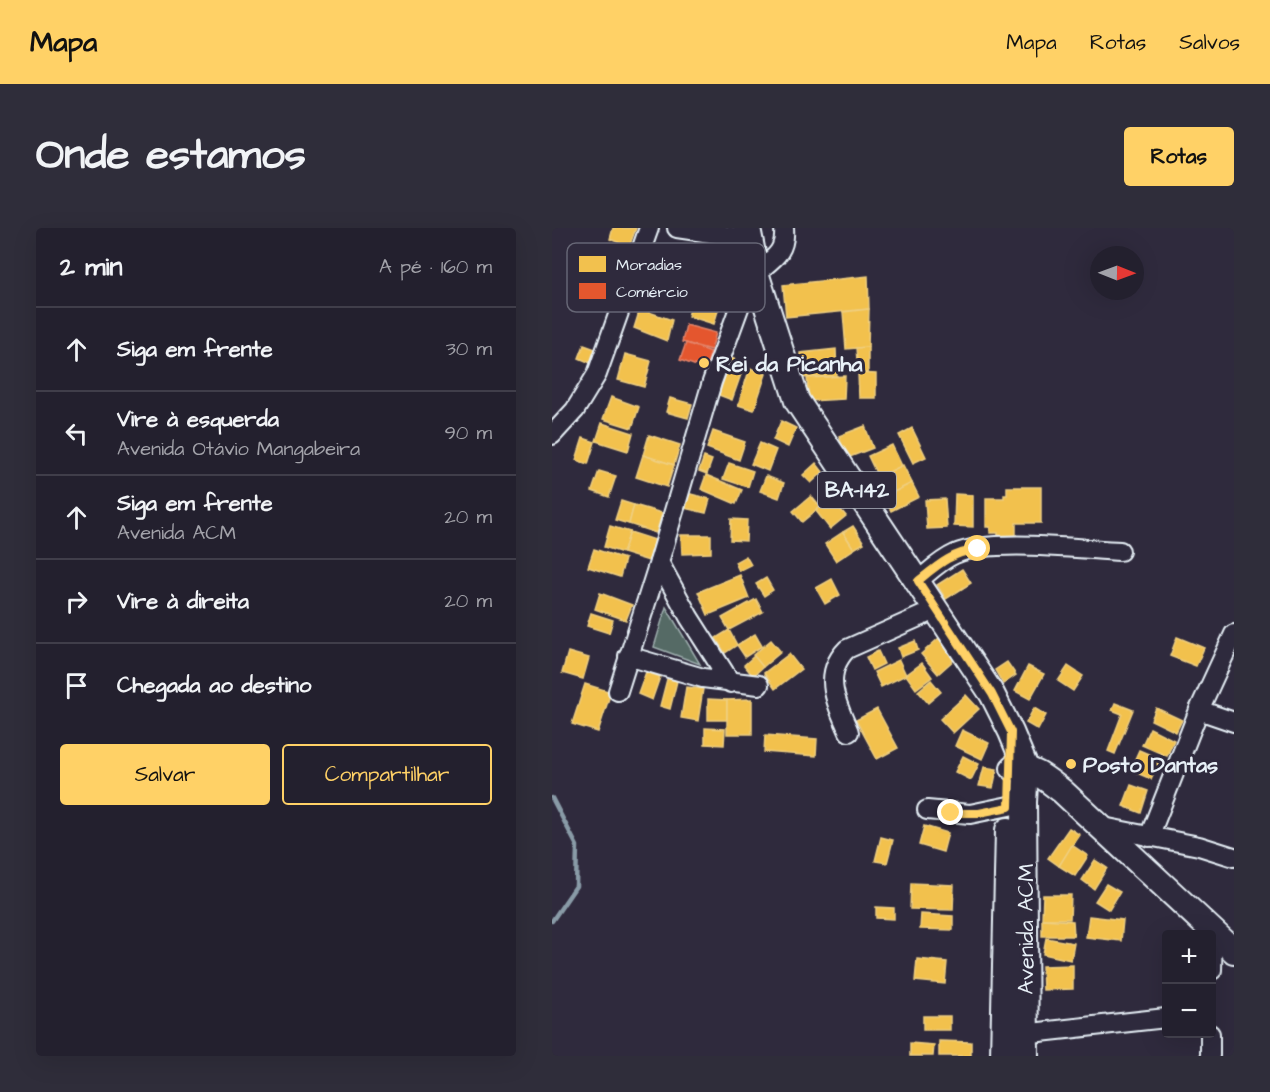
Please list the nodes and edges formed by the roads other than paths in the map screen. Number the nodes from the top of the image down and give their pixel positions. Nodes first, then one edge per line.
1 (649, 228) edge
2 (677, 228) edge
3 (784, 228) edge
4 (749, 234) edge
5 (644, 243) edge
6 (765, 262) edge
7 (765, 297) edge
8 (619, 312) edge
9 (739, 312) edge
10 (552, 435) edge
11 (1120, 551) dead end
12 (659, 562) junction
13 (918, 581) junction
14 (937, 609) junction
15 (1234, 634) edge
16 (628, 656) junction
17 (731, 683) junction
18 (759, 685) dead end
19 (618, 691) dead end
20 (1199, 710) junction
21 (1234, 722) edge
22 (849, 732) dead end
23 (1017, 768) junction
24 (1062, 791) junction
25 (1016, 804) junction
26 (927, 810) dead end
27 (1098, 826) junction
28 (1149, 837) junction
29 (1234, 857) edge
30 (1210, 930) edge
31 (1216, 936) edge
32 (1234, 951) edge
33 (1162, 1019) edge
34 (1210, 1038) edge
35 (1015, 1045) edge
36 (1210, 1056) edge

1 - 5 street
2 - 4 street
3 - 6 street
7 - 13 main road, BA-142
8 - 10 street
9 - 12 street
11 - 13 street
12 - 16 street
12 - 17 street
13 - 14 main road, BA-142
14 - 22 street
14 - 23 main road, BA-142
15 - 20 street
16 - 17 street
16 - 19 street
17 - 18 street
20 - 21 street
20 - 28 street
23 - 24 main road
23 - 25 main road, Avenida ACM / BA-142
24 - 25 main road
24 - 27 main road
25 - 26 street
25 - 35 main road, Avenida ACM / BA-142
27 - 28 street
27 - 30 main road
28 - 29 street
31 - 32 main road
33 - 35 street
34 - 36 street

